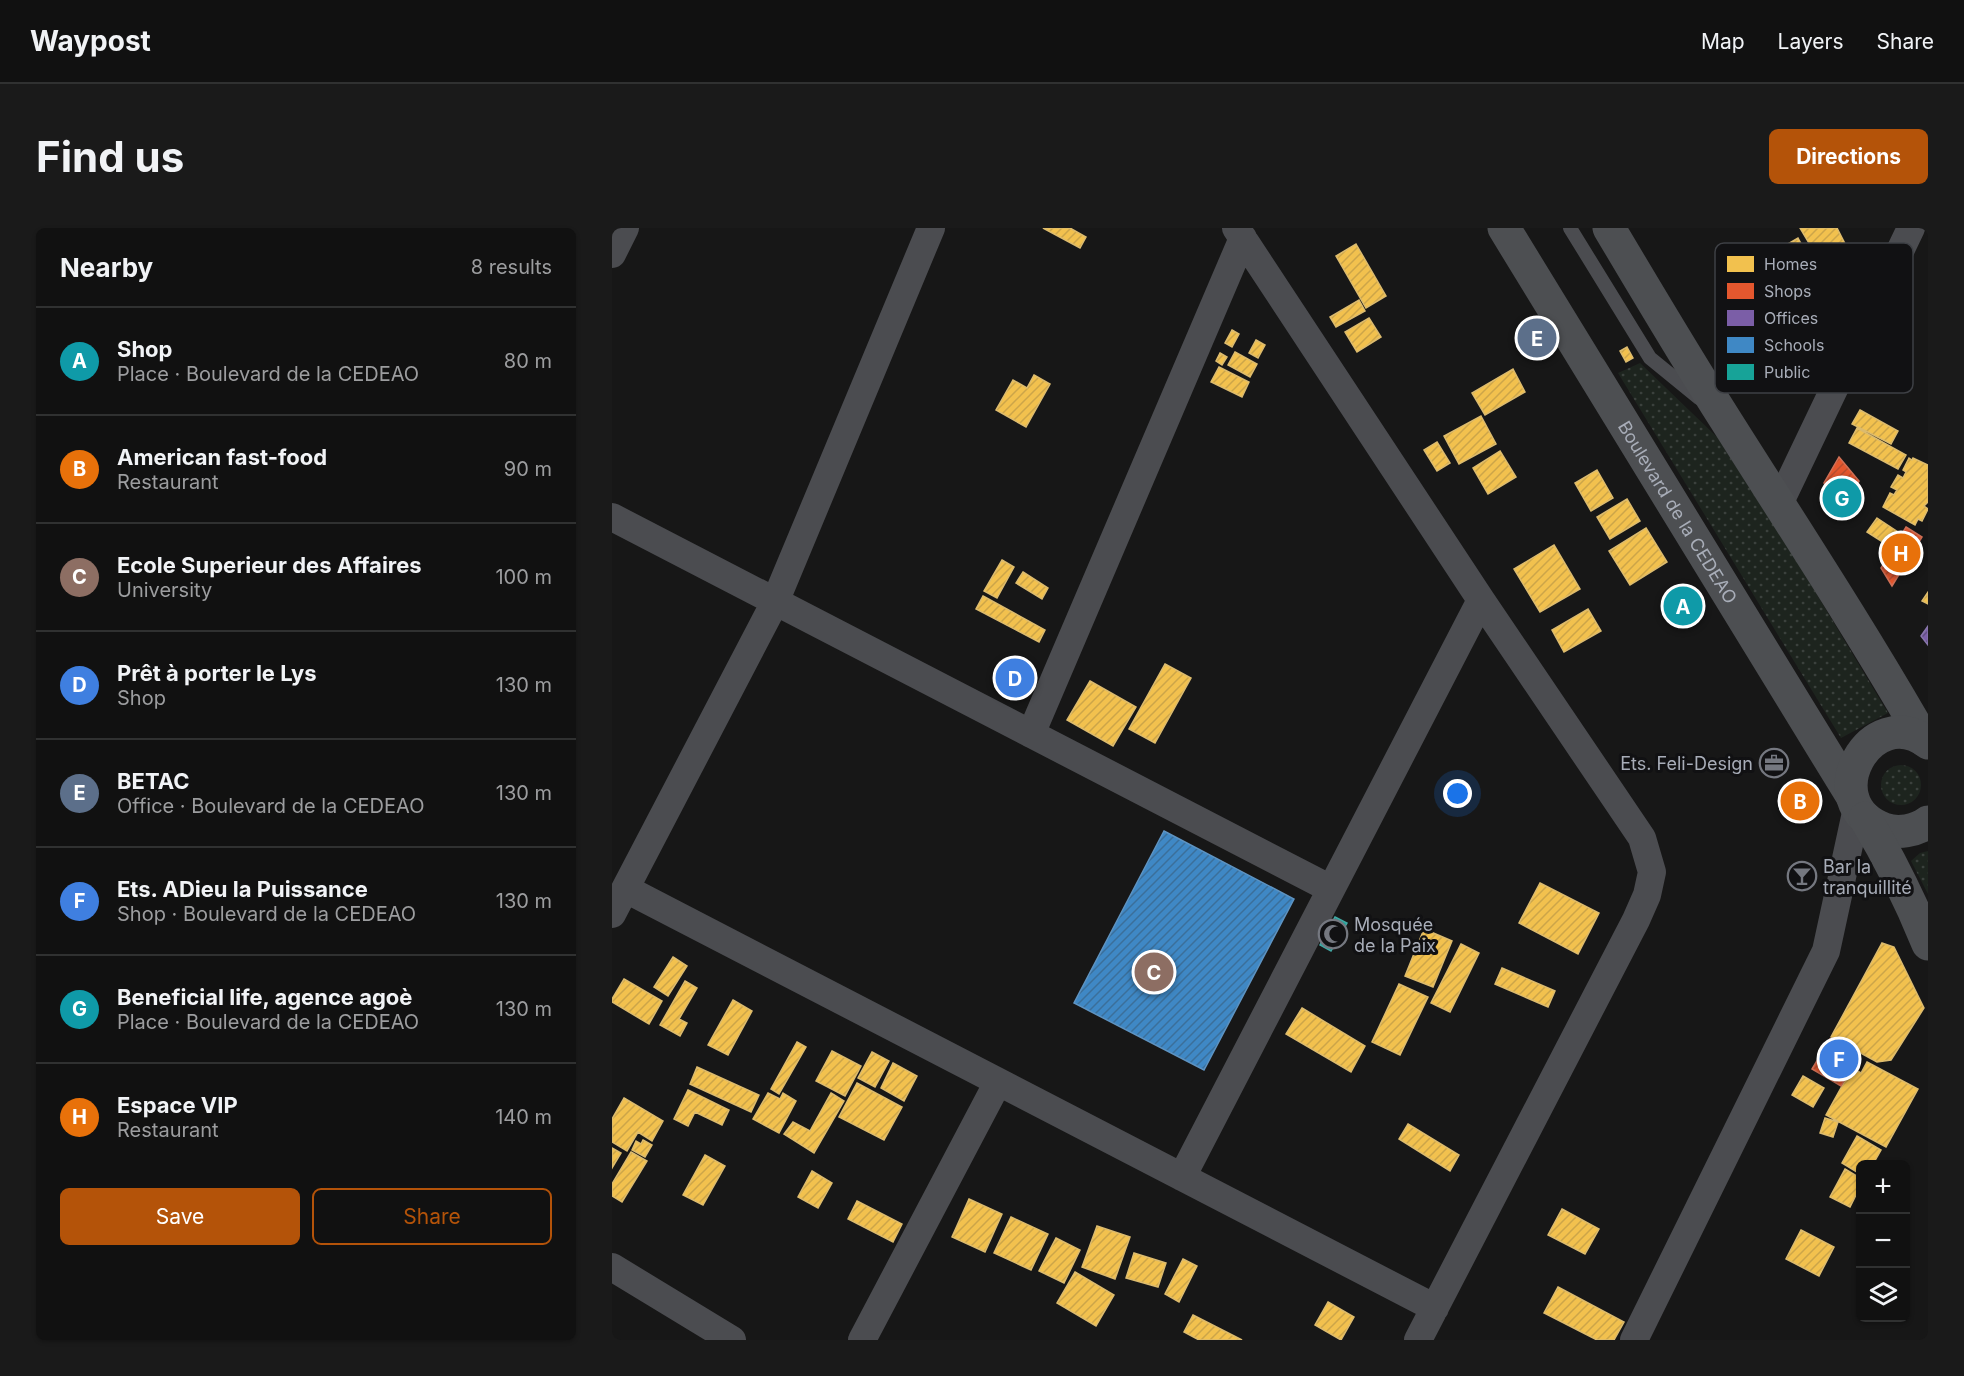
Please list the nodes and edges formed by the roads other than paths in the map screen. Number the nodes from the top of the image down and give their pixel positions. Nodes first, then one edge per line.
1 (625, 228) edge
2 (931, 228) edge
3 (1504, 228) edge
4 (1570, 228) edge
5 (1609, 228) edge
6 (1911, 228) edge
7 (1239, 233) edge
8 (1904, 243) edge
9 (612, 254) edge
10 (1832, 393) edge
11 (1724, 418) junction
12 (1780, 502) junction
13 (612, 517) edge
14 (1481, 600) junction
15 (775, 602) junction
16 (1030, 734) junction
17 (1926, 741) edge
18 (1858, 807) junction
19 (1928, 822) edge
20 (626, 889) junction
21 (1331, 890) junction
22 (612, 914) edge
23 (1928, 944) edge
24 (998, 1082) junction
25 (1182, 1177) junction
26 (612, 1267) edge
27 (1435, 1308) junction
28 (732, 1340) edge
29 (862, 1340) edge
30 (1418, 1340) edge
31 (1634, 1340) edge

1 - 9 street
2 - 15 street
3 - 18 main road, Boulevard de la CEDEAO
4 - 11 lane
5 - 11 main road
6 - 8 street
7 - 14 street
7 - 16 street
10 - 12 street
11 - 12 main road
12 - 17 main road
13 - 15 street
14 - 21 street
14 - 27 street
15 - 16 street
15 - 20 street
16 - 21 street
17 - 18 main road
18 - 19 main road
18 - 23 main road, Boulevard de la CEDEAO
18 - 31 street
20 - 22 street
20 - 24 street
21 - 25 street
24 - 25 street
24 - 29 street
25 - 27 street
26 - 28 street
27 - 30 street

